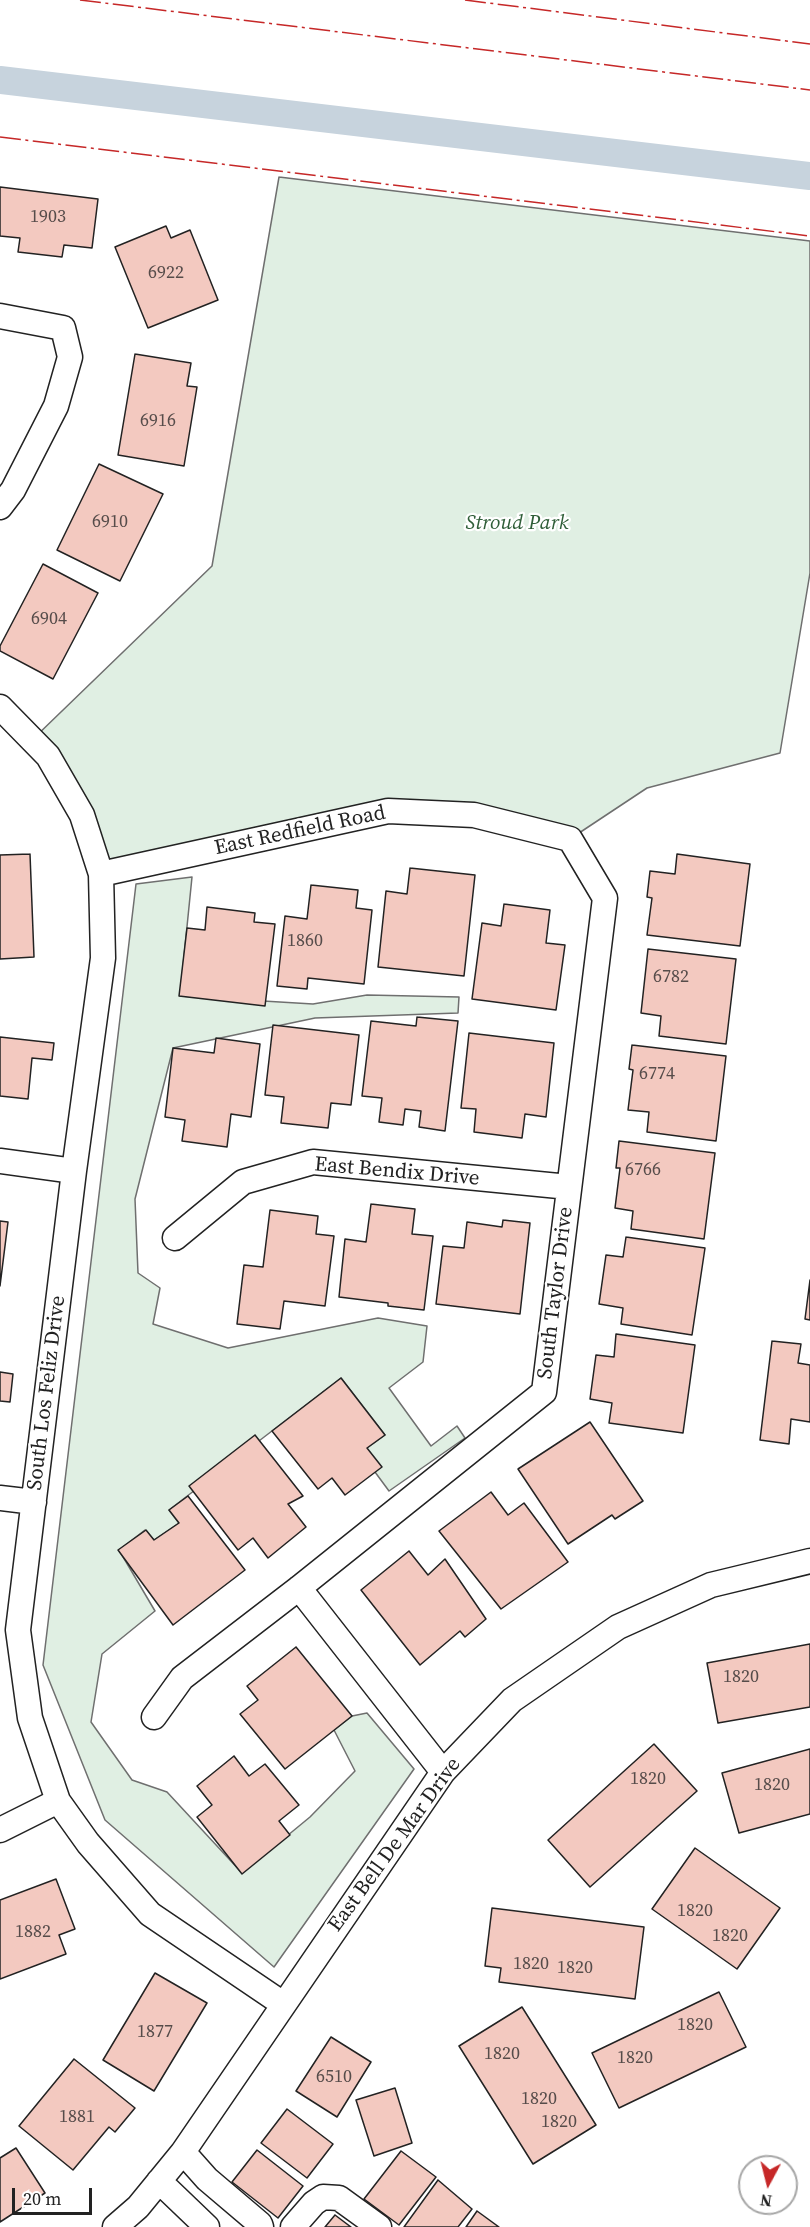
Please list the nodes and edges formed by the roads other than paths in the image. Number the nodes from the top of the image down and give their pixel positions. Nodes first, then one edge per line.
1 (0, 316) edge
2 (0, 507) edge
3 (0, 707) edge
4 (570, 839) joint
5 (101, 874) junction
6 (0, 1161) edge
7 (74, 1171) junction
8 (569, 1187) junction
9 (175, 1238) dead end
10 (0, 1498) edge
11 (34, 1502) junction
12 (810, 1561) edge
13 (299, 1588) junction
14 (154, 1717) dead end
15 (443, 1772) junction
16 (58, 1801) junction
17 (0, 1830) edge
18 (283, 2004) junction
19 (183, 2152) junction
20 (159, 2181) junction
21 (115, 2227) edge
22 (207, 2227) edge
23 (261, 2227) edge
24 (293, 2227) edge
25 (379, 2227) edge

1 - 2 street
3 - 5 street, South Los Feliz Drive
4 - 5 street, East Redfield Road
4 - 8 street, South Taylor Drive
5 - 7 street, South Los Feliz Drive
6 - 7 street
7 - 11 street, South Los Feliz Drive
8 - 9 street, East Bendix Drive
8 - 13 street, South Taylor Drive
10 - 11 street
11 - 16 street, South Los Feliz Drive
12 - 15 street, East Bell De Mar Drive
13 - 14 street, South Taylor Drive
13 - 15 street
15 - 18 street, East Bell De Mar Drive
16 - 17 street
16 - 18 street, South Los Feliz Drive
18 - 19 street, East Bell De Mar Drive
19 - 20 street, East Bell De Mar Drive
19 - 23 street
20 - 21 street, East Bell De Mar Drive
20 - 22 street
24 - 25 street

